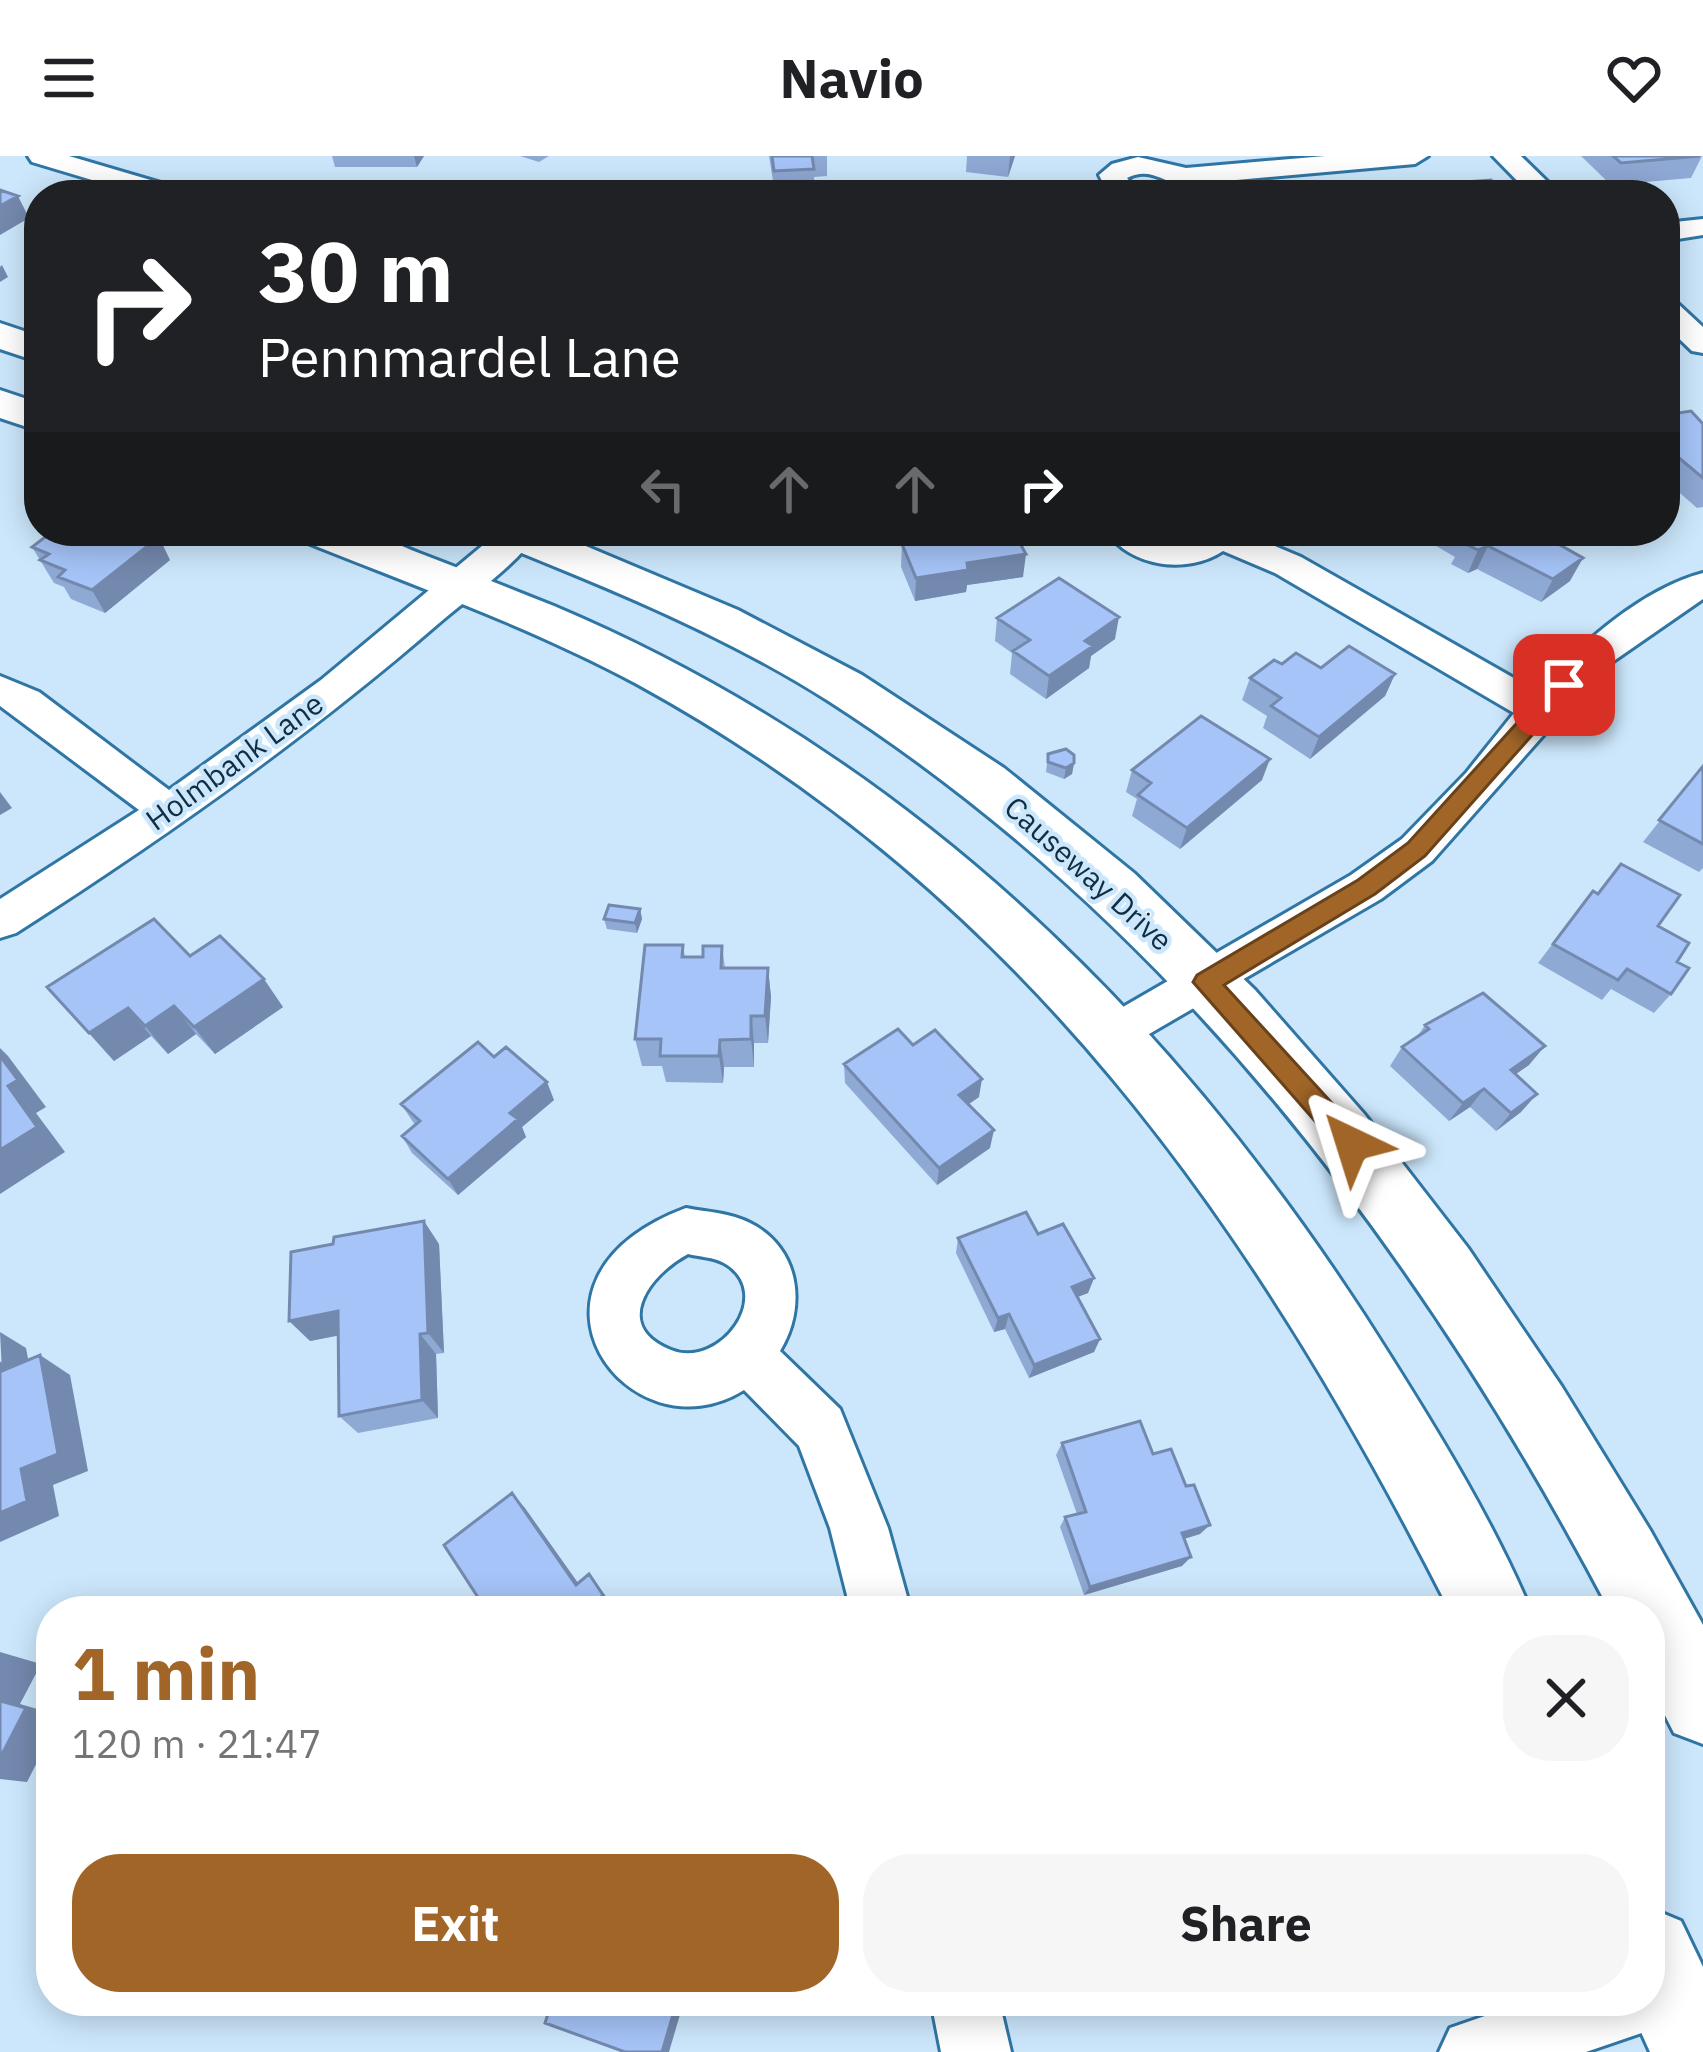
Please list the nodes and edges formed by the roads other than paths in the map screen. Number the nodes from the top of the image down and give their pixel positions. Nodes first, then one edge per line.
1 (41, 156) edge
2 (1415, 156) edge
3 (1506, 156) edge
4 (676, 162) dead end
5 (121, 180) edge
6 (679, 180) edge
7 (1113, 180) edge
8 (1174, 180) edge
9 (1225, 180) edge
10 (1531, 180) edge
11 (1680, 322) edge
12 (1703, 344) edge
13 (357, 546) edge
14 (500, 546) edge
15 (550, 546) edge
16 (1144, 546) edge
17 (1204, 546) edge
18 (1246, 546) edge
19 (1703, 585) edge
20 (458, 587) junction
21 (0, 689) edge
22 (1539, 710) junction
23 (170, 812) junction
24 (0, 920) edge
25 (1206, 982) junction
26 (1113, 1036) junction
27 (748, 1357) dead end
28 (876, 1596) edge
29 (1484, 1596) edge
30 (1647, 1596) edge
31 (1665, 1631) edge
32 (1703, 1704) edge
33 (968, 2016) edge
34 (1599, 2016) edge
35 (976, 2052) edge
36 (1474, 2052) edge

1 - 5 street
2 - 9 street
3 - 10 street
4 - 6 street
7 - 8 street
11 - 12 street
13 - 20 street
14 - 20 street, Holmbank Lane
15 - 25 street, Causeway Drive
16 - 17 street
18 - 22 street
19 - 22 street
20 - 23 street, Holmbank Lane
20 - 26 street
21 - 23 street
22 - 25 street
23 - 24 street, Holmbank Lane
25 - 26 street
25 - 30 street, Causeway Drive
26 - 29 street
27 - 28 street
31 - 32 street, Causeway Drive
33 - 35 street
34 - 36 street

